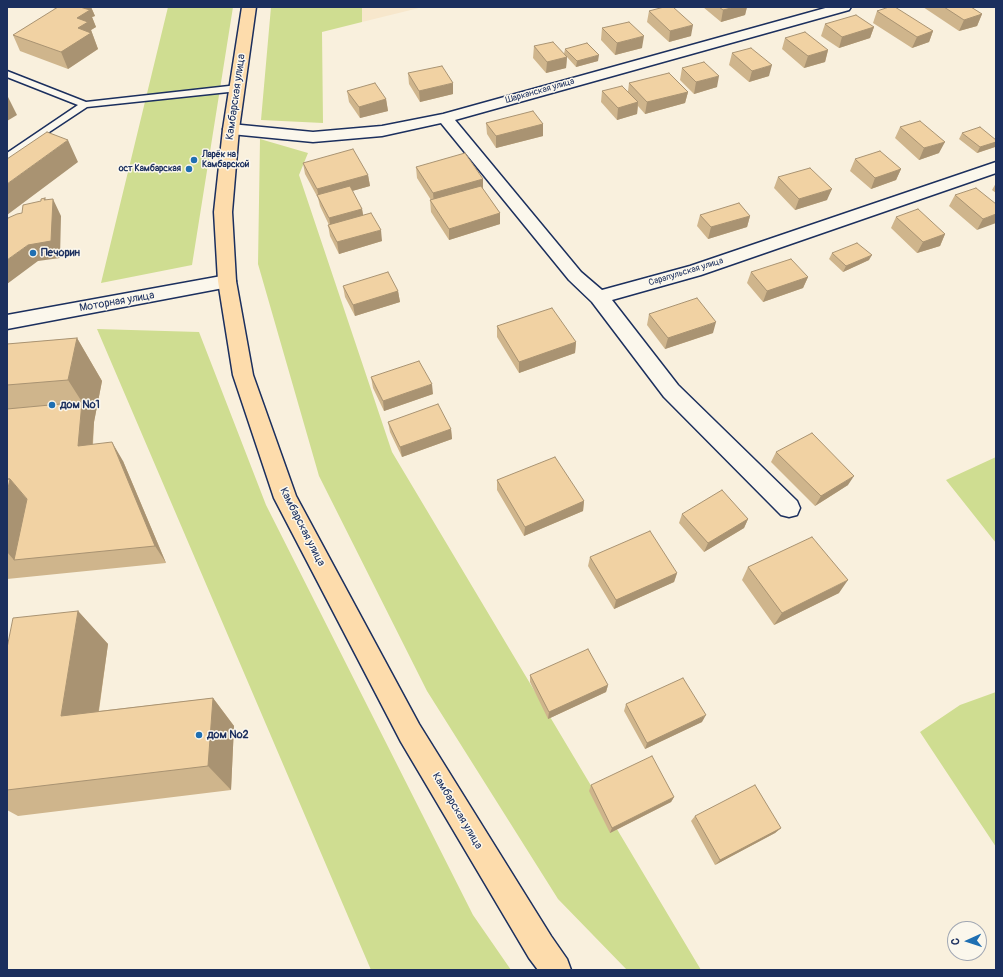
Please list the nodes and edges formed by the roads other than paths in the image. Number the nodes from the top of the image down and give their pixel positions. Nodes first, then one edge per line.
1 (249, 7) edge
2 (844, 7) edge
3 (7, 74) edge
4 (238, 88) junction
5 (85, 105) junction
6 (445, 118) junction
7 (231, 128) junction
8 (7, 157) edge
9 (996, 167) edge
10 (227, 281) junction
11 (599, 297) junction
12 (7, 322) edge
13 (789, 508) dead end
14 (556, 970) edge

1 - 4 main road, Камбарская улица
2 - 6 street, Шарканская улица
3 - 5 lane
4 - 5 lane
4 - 7 main road, Камбарская улица
5 - 8 lane
6 - 7 street, Шарканская улица
6 - 11 street
7 - 10 main road, Камбарская улица
9 - 11 street, Сарапульская улица
10 - 12 street, Моторная улица
10 - 14 main road, Камбарская улица
11 - 13 street

